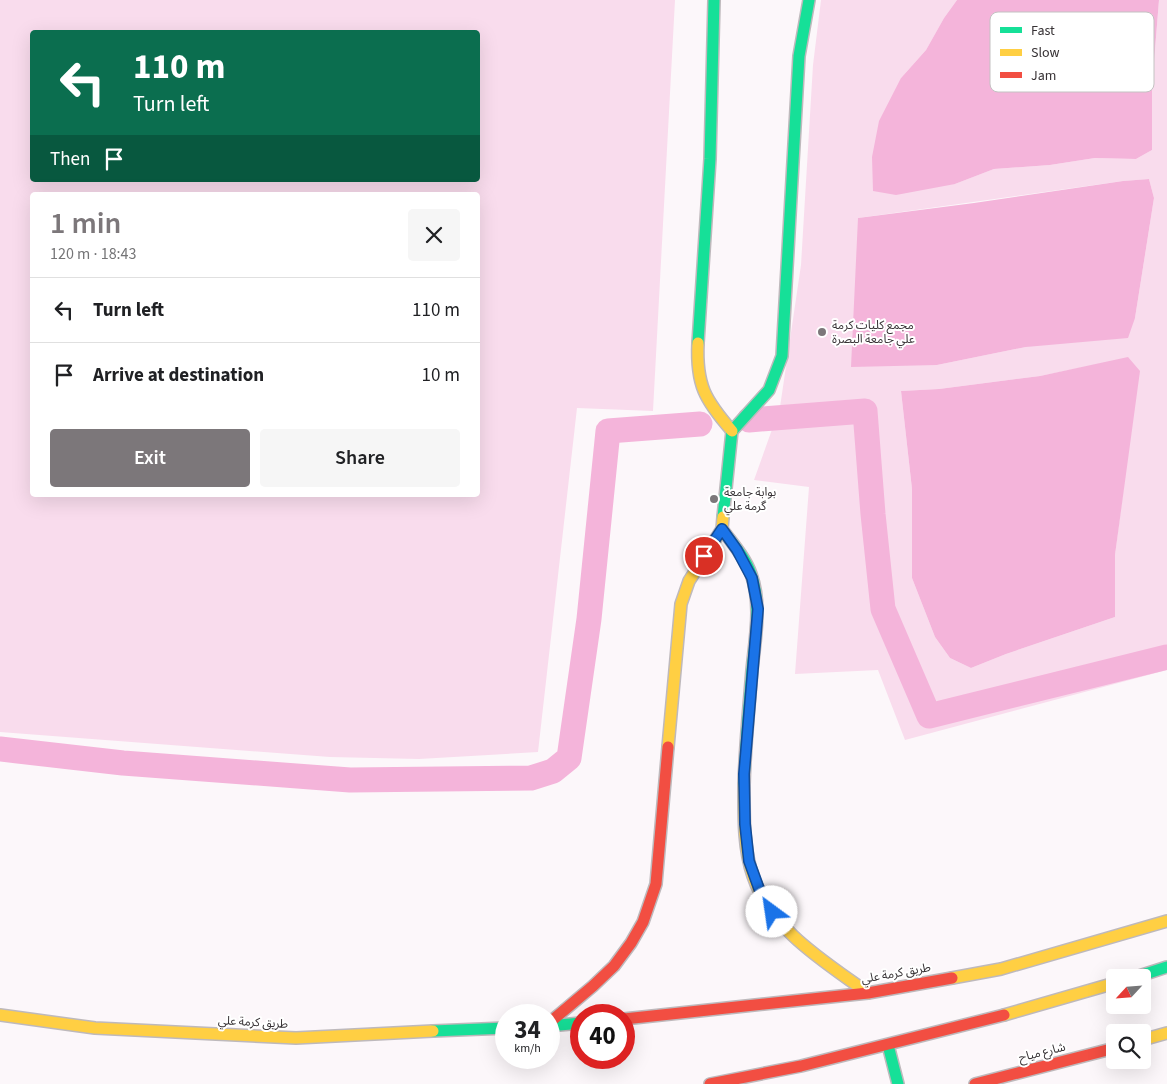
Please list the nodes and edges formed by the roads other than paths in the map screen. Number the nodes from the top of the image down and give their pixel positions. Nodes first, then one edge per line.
1 (714, 0) edge
2 (809, 0) edge
3 (732, 431) junction
4 (722, 529) junction
5 (1167, 920) edge
6 (1167, 967) edge
7 (1151, 972) edge
8 (1106, 986) edge
9 (868, 993) junction
10 (560, 1014) edge
11 (0, 1015) edge
12 (635, 1018) edge
13 (495, 1029) edge
14 (1167, 1033) edge
15 (1151, 1037) edge
16 (888, 1045) junction
17 (1106, 1050) edge
18 (710, 1084) edge
19 (898, 1084) edge
20 (975, 1084) edge

1 - 3 main road
2 - 3 main road
3 - 4 main road
4 - 9 main road
4 - 10 main road
5 - 9 main road, طريق كرمة علي
6 - 7 main road
8 - 16 main road
9 - 12 main road, طريق كرمة علي
11 - 13 main road, طريق كرمة علي
14 - 15 main road
16 - 18 main road
16 - 19 main road
17 - 20 main road, شارع مياح

